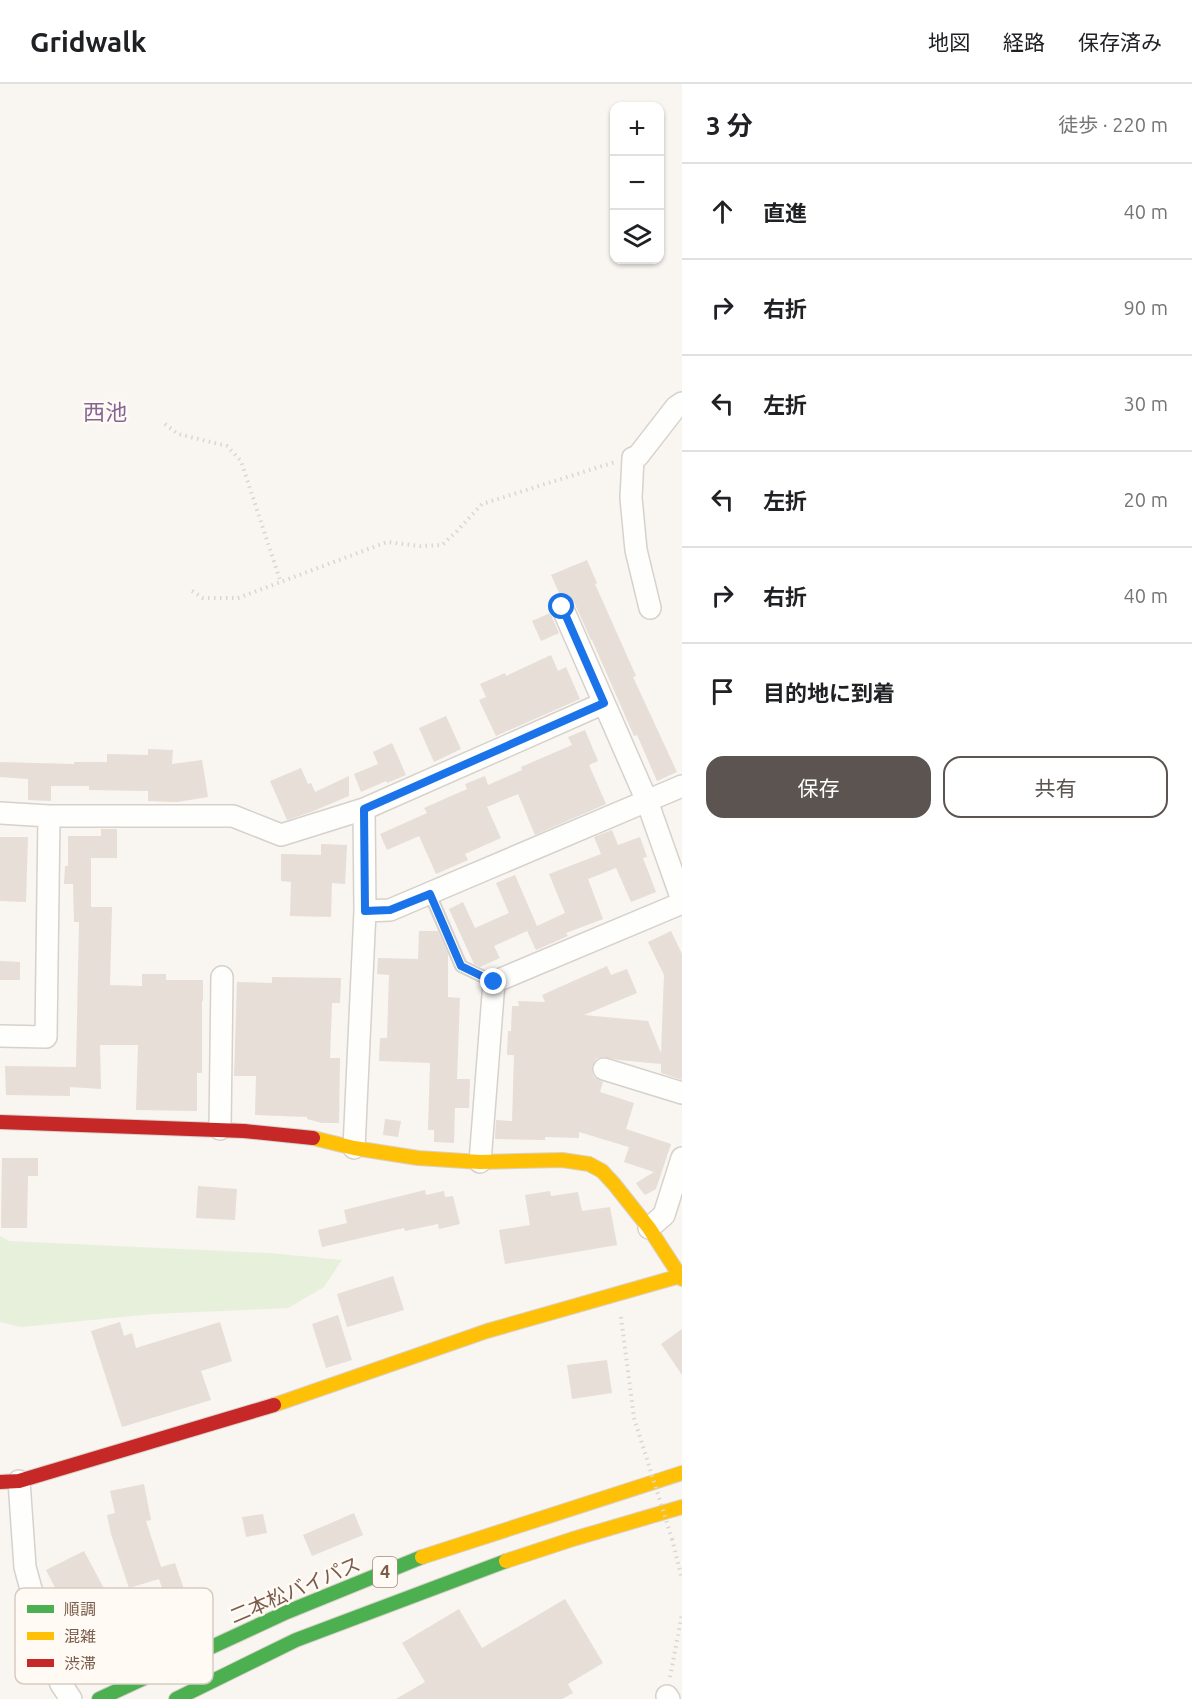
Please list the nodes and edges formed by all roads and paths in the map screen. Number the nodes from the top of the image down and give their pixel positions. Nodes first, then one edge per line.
1 (682, 403) edge
2 (165, 424) dead end
3 (633, 458) junction
4 (281, 582) junction
5 (192, 591) dead end
6 (562, 607) dead end
7 (650, 608) dead end
8 (604, 703) junction
9 (682, 786) edge
10 (647, 801) junction
11 (364, 809) junction
12 (0, 813) edge
13 (49, 816) junction
14 (430, 894) junction
15 (682, 902) edge
16 (365, 911) junction
17 (222, 976) dead end
18 (494, 982) junction
19 (0, 1036) edge
20 (604, 1069) dead end
21 (682, 1093) edge
22 (0, 1122) edge
23 (220, 1129) junction
24 (354, 1148) junction
25 (682, 1158) edge
26 (480, 1162) junction
27 (649, 1228) junction
28 (681, 1277) edge
29 (619, 1295) junction
30 (682, 1473) edge
31 (9, 1482) edge
32 (682, 1507) edge
33 (682, 1579) edge
34 (31, 1588) edge
35 (682, 1614) edge
36 (213, 1646) edge
37 (213, 1681) edge
38 (61, 1684) edge
39 (131, 1684) edge
40 (207, 1684) edge
41 (668, 1697) edge
42 (70, 1699) edge
43 (99, 1699) edge
44 (176, 1699) edge

1 - 3 street
2 - 4 path
3 - 4 path
3 - 7 street
4 - 5 path
6 - 8 street
8 - 10 street
8 - 11 street
9 - 10 street
10 - 14 street
10 - 15 street
11 - 13 street
11 - 16 street
12 - 13 street
13 - 19 street
14 - 16 street
14 - 18 lane
15 - 18 street
16 - 24 street
17 - 23 street
18 - 26 street
20 - 21 street
22 - 23 main road
23 - 24 main road
24 - 26 main road
25 - 27 street
26 - 27 main road
27 - 28 main road
28 - 29 main road
29 - 31 main road
29 - 33 path, bridge
30 - 36 main road, 二本松バイパス / 4
31 - 34 street
32 - 37 main road, 4
35 - 41 path
38 - 42 street
39 - 43 main road, 二本松バイパス / 4
40 - 44 main road, 4

